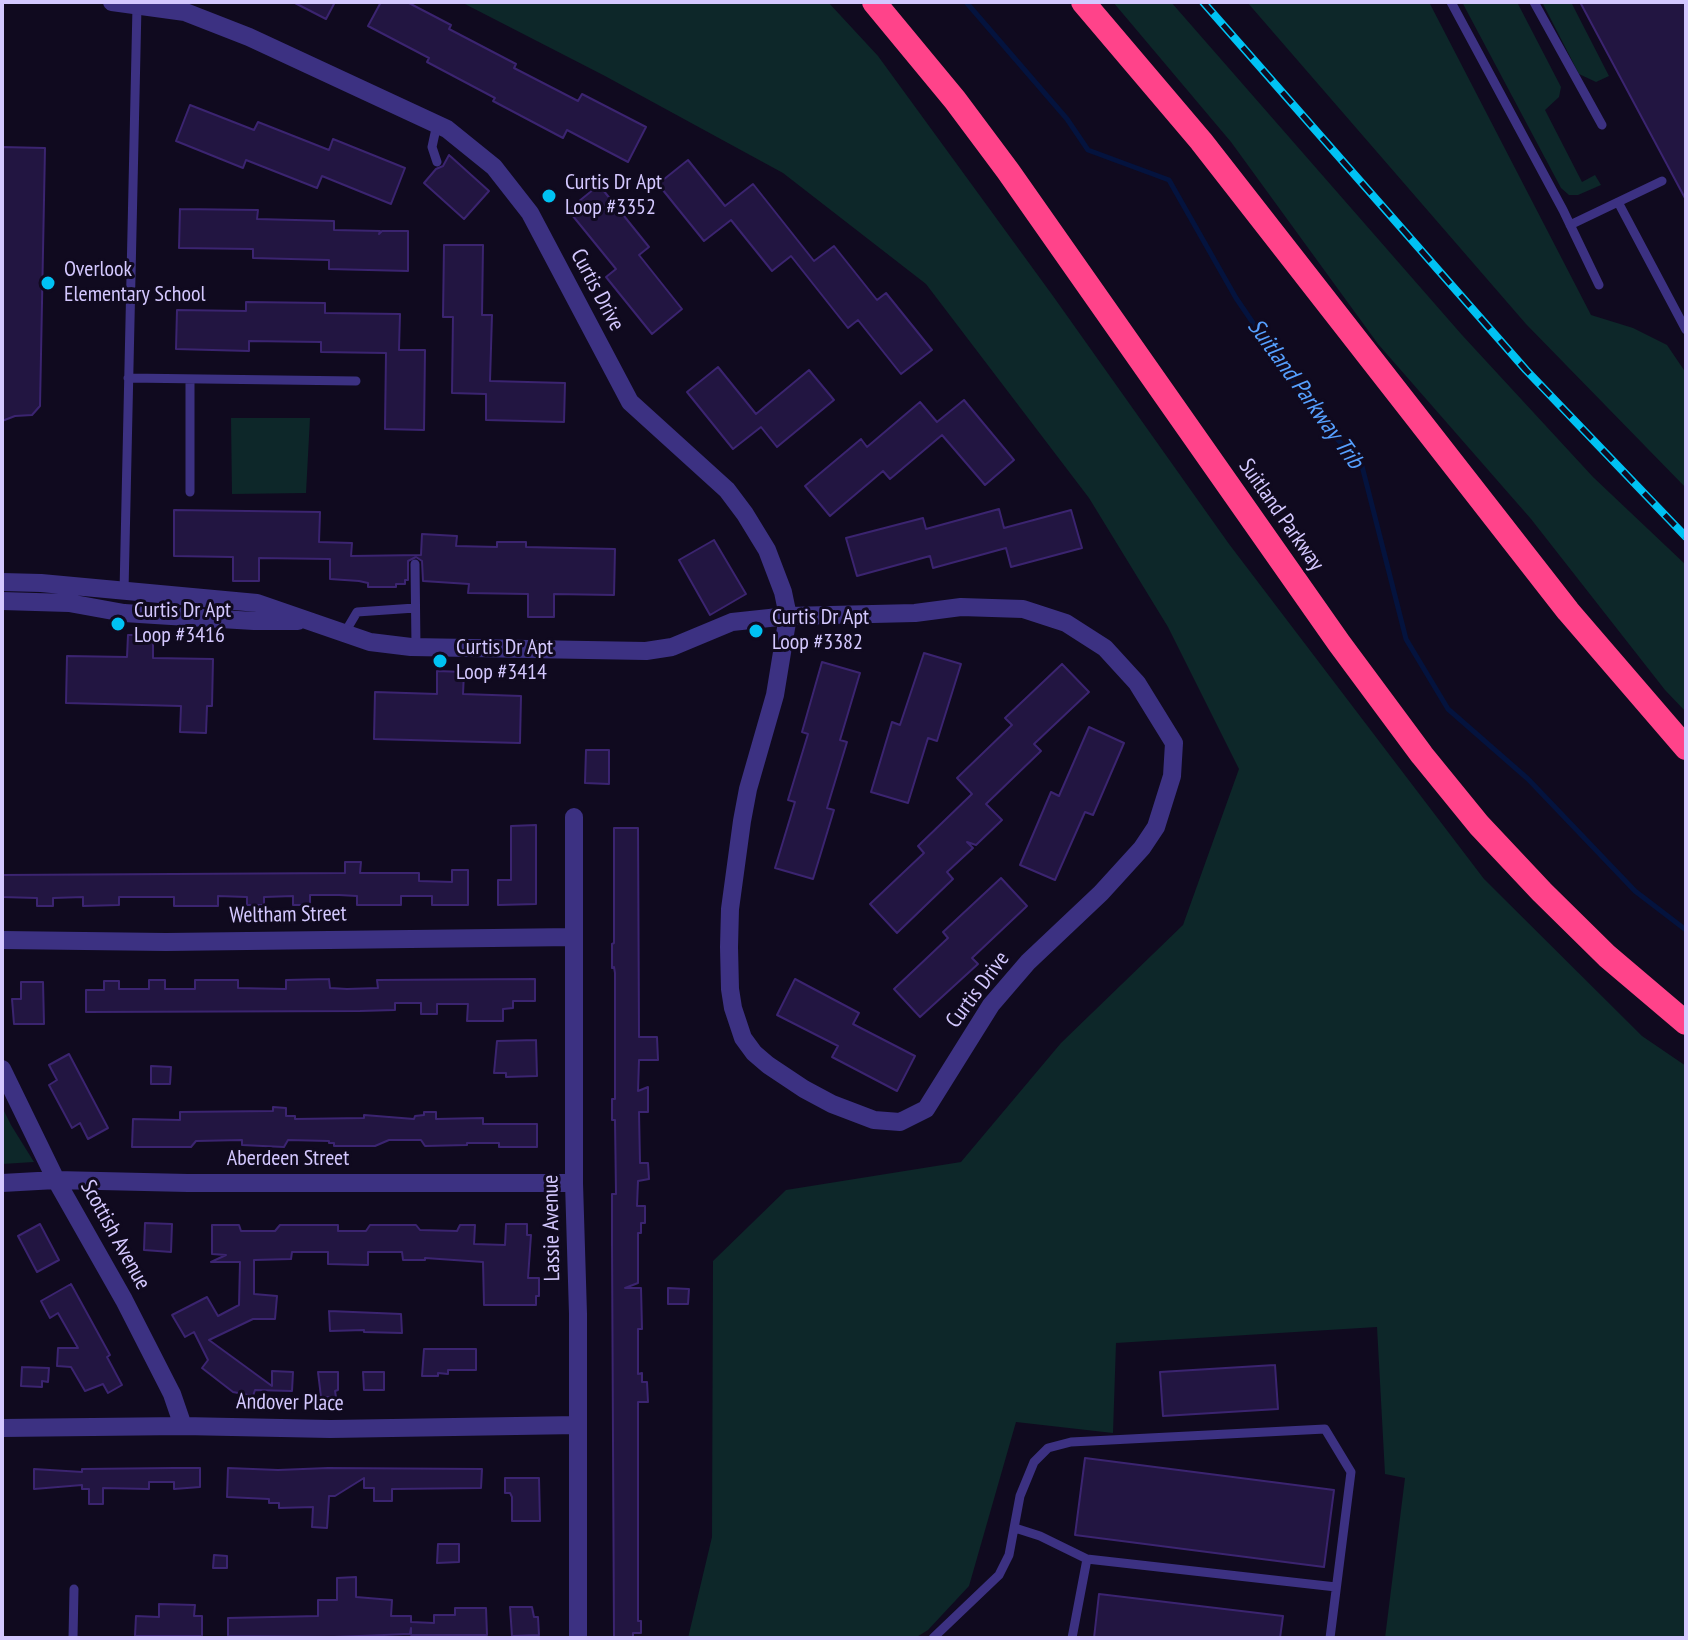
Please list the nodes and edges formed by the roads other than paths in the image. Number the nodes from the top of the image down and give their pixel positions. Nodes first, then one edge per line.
1 (112, 2) edge
2 (874, 2) edge
3 (1083, 2) edge
4 (1451, 2) edge
5 (1534, 2) edge
6 (137, 6) junction
7 (437, 124) junction
8 (1602, 125) dead end
9 (437, 162) dead end
10 (1662, 181) dead end
11 (1618, 202) junction
12 (1570, 225) junction
13 (1599, 285) dead end
14 (1686, 330) edge
15 (128, 378) junction
16 (190, 379) junction
17 (356, 381) dead end
18 (190, 492) dead end
19 (415, 564) dead end
20 (2, 582) edge
21 (124, 591) junction
22 (2, 601) edge
23 (415, 608) junction
24 (788, 616) junction
25 (305, 620) junction
26 (344, 634) junction
27 (416, 647) junction
28 (1686, 748) edge
29 (574, 817) dead end
30 (574, 937) junction
31 (2, 940) edge
32 (1686, 1023) edge
33 (2, 1069) edge
34 (56, 1180) junction
35 (2, 1183) edge
36 (574, 1183) junction
37 (578, 1425) junction
38 (183, 1426) junction
39 (2, 1428) edge
40 (1015, 1528) junction
41 (1087, 1559) junction
42 (1336, 1587) junction
43 (74, 1589) dead end
44 (73, 1638) edge
45 (578, 1638) edge
46 (933, 1638) edge
47 (1072, 1638) edge
48 (1330, 1638) edge

1 - 6 street, Curtis Drive
2 - 32 highway, Suitland Parkway
3 - 28 highway
4 - 12 lane
5 - 8 lane
6 - 7 street, Curtis Drive
6 - 15 lane
7 - 9 lane
7 - 24 street, Curtis Drive
10 - 11 lane
11 - 12 lane
11 - 14 lane
12 - 13 lane
15 - 16 lane
15 - 21 lane
16 - 17 lane
16 - 18 lane
19 - 23 lane
20 - 21 street, Curtis Drive
21 - 25 street, Curtis Drive
22 - 25 street, Curtis Drive
23 - 26 lane
23 - 27 lane
24 - 24 street, Curtis Drive
24 - 27 street, Curtis Drive
25 - 26 street, Curtis Drive
26 - 27 street, Curtis Drive
29 - 30 street, Lassie Avenue
30 - 31 street, Weltham Street
30 - 36 street, Lassie Avenue
33 - 34 street, Scottish Avenue
34 - 35 street, Aberdeen Street
34 - 36 street, Aberdeen Street
34 - 38 street, Scottish Avenue
36 - 37 street, Lassie Avenue
37 - 38 street, Andover Place
37 - 45 street, Lassie Avenue
38 - 39 street, Andover Place
40 - 41 lane
40 - 42 lane
40 - 46 lane
41 - 42 lane
41 - 47 lane
42 - 48 lane
43 - 44 lane

